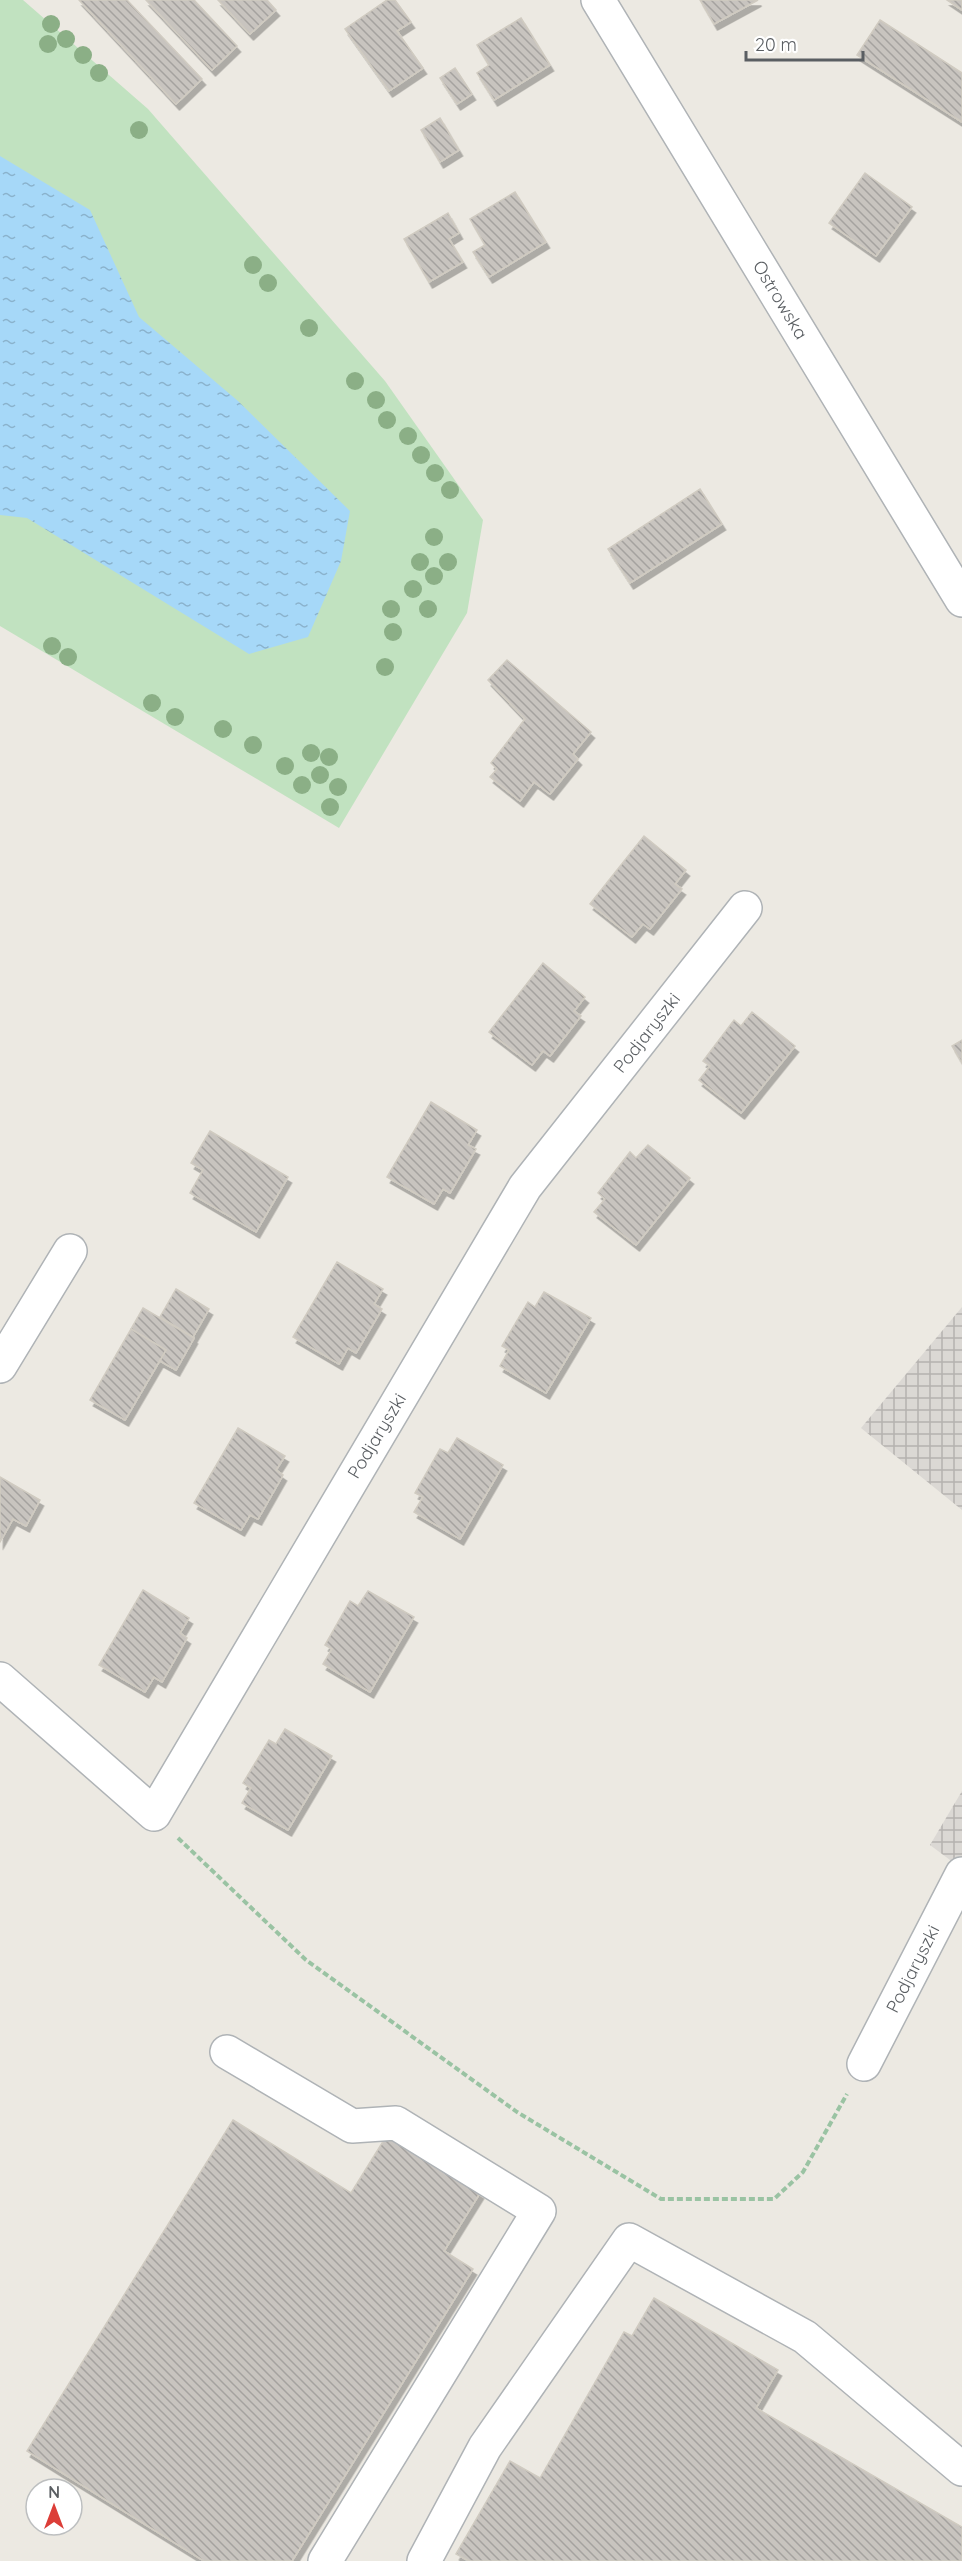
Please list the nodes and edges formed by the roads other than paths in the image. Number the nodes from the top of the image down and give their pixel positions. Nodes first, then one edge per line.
1 (598, 0) edge
2 (962, 600) edge
3 (745, 908) dead end
4 (70, 1251) dead end
5 (0, 1366) edge
6 (0, 1679) edge
7 (962, 1874) edge
8 (227, 2052) dead end
9 (864, 2064) road end
10 (962, 2469) edge
11 (325, 2561) edge
12 (424, 2561) edge

1 - 2 street, Ostrowska
3 - 6 street, Podjaryszki
4 - 5 street
7 - 9 street, Podjaryszki
8 - 11 street
10 - 12 street

